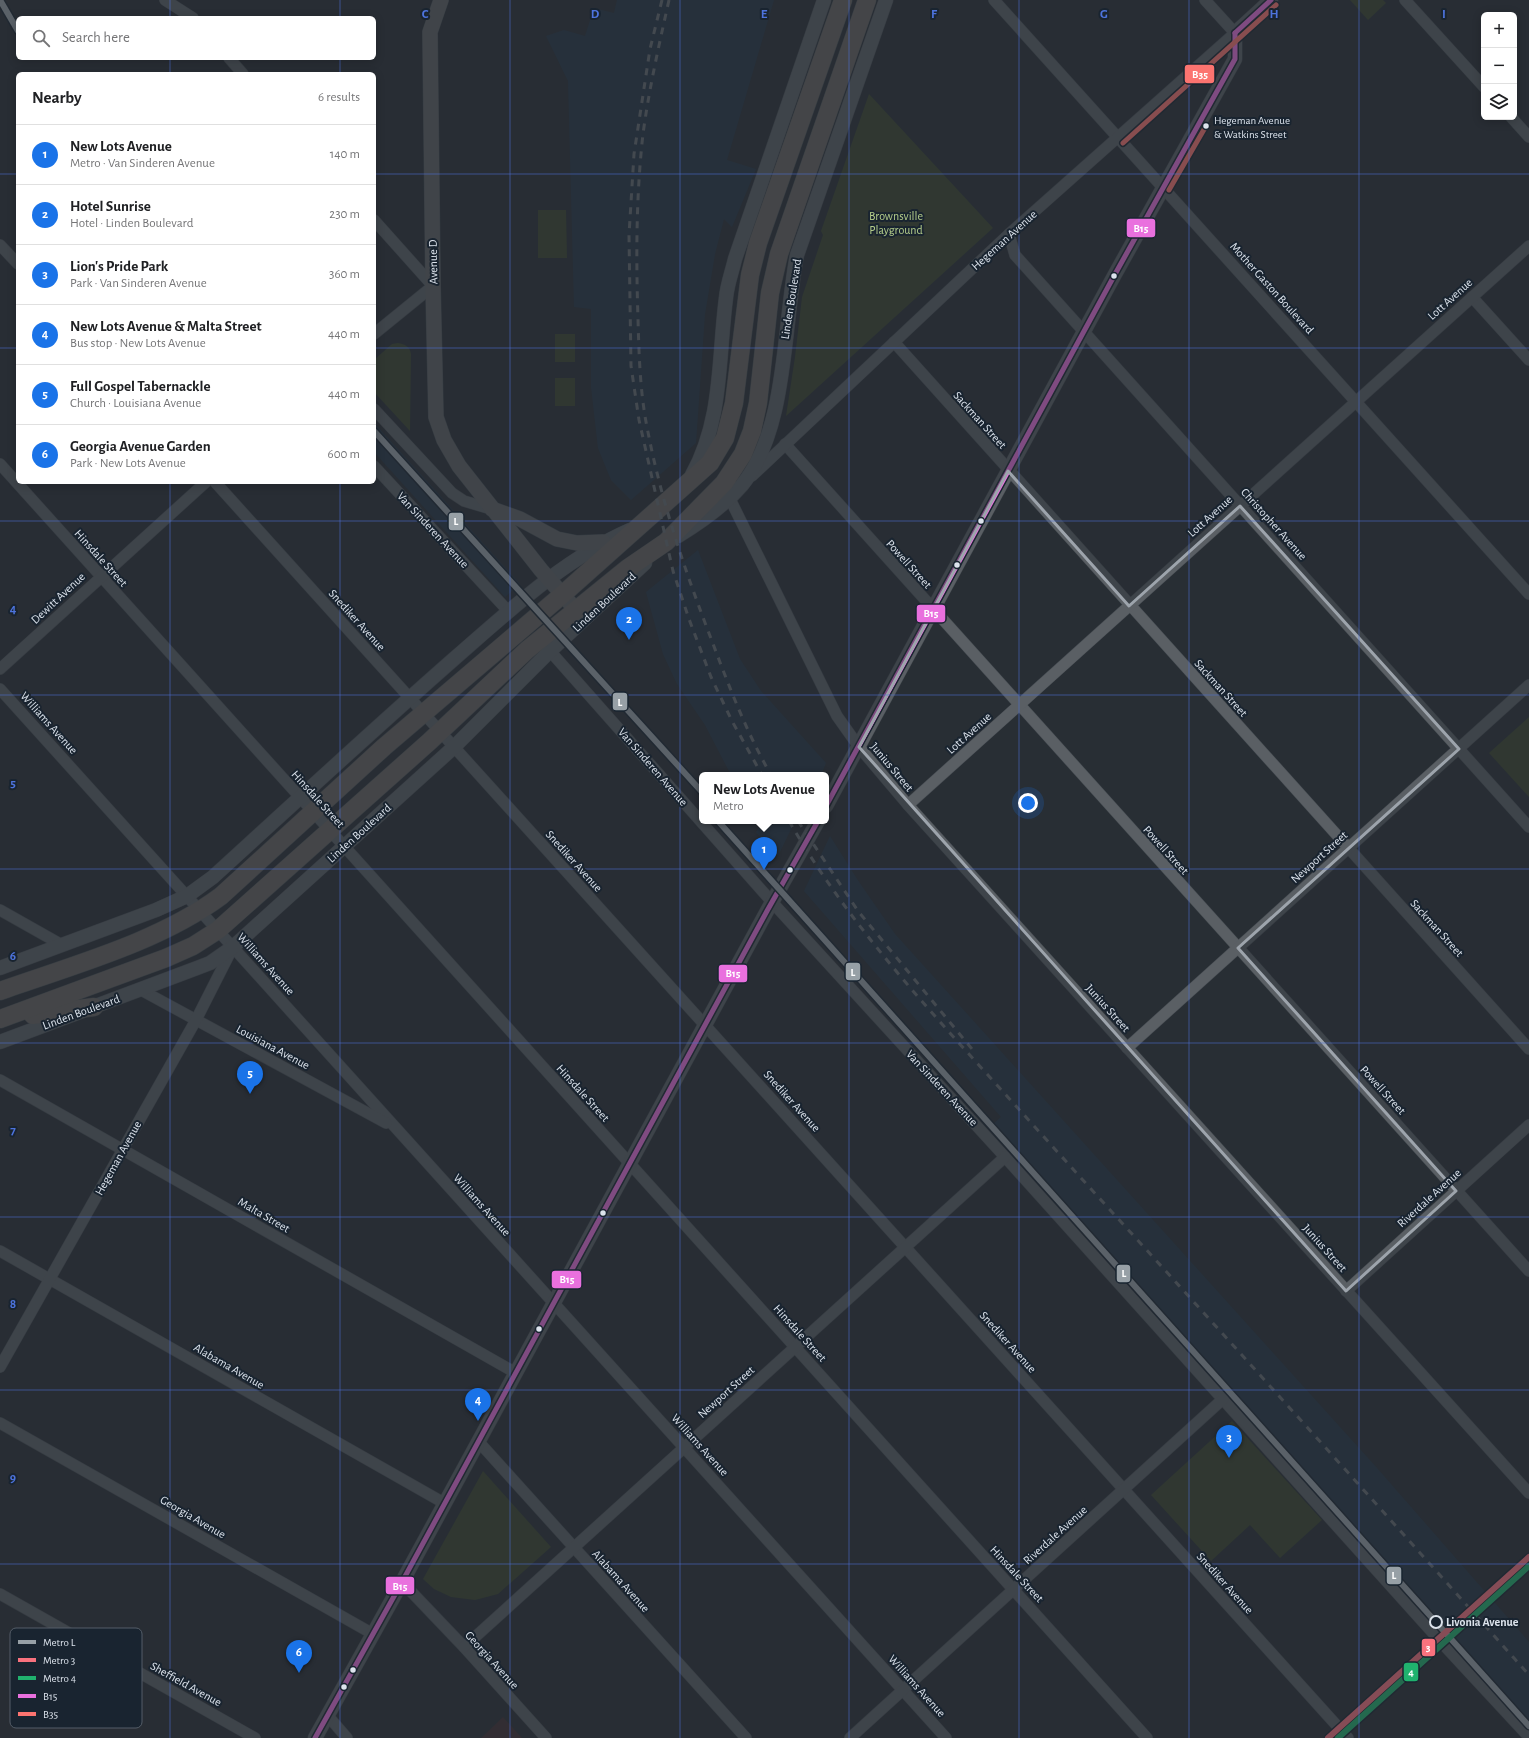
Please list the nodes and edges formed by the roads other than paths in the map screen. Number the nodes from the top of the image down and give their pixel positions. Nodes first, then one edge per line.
1 (165, 0) edge
2 (441, 0) edge
3 (824, 0) edge
4 (842, 0) edge
5 (867, 0) edge
6 (886, 0) edge
7 (994, 0) edge
8 (1205, 0) edge
9 (1271, 0) edge
10 (1405, 0) edge
11 (190, 16) edge
12 (1234, 33) junction
13 (231, 60) edge
14 (241, 72) edge
15 (1481, 84) edge
16 (1514, 120) edge
17 (1529, 137) edge
18 (1118, 138) junction
19 (1163, 186) junction
20 (376, 222) edge
21 (1009, 234) junction
22 (0, 245) edge
23 (1529, 246) edge
24 (16, 262) edge
25 (433, 286) junction
26 (1472, 297) junction
27 (376, 332) edge
28 (1084, 332) junction
29 (894, 342) junction
30 (1529, 360) edge
31 (1356, 402) junction
32 (376, 411) edge
33 (785, 444) junction
34 (0, 464) edge
35 (376, 468) edge
36 (1008, 471) junction
37 (16, 482) edge
38 (18, 484) edge
39 (204, 484) edge
40 (217, 484) edge
41 (687, 484) junction
42 (741, 485) junction
43 (729, 497) junction
44 (1240, 506) junction
45 (491, 509) junction
46 (639, 526) junction
47 (603, 542) junction
48 (666, 542) junction
49 (100, 577) junction
50 (549, 580) junction
51 (1529, 594) edge
52 (562, 595) junction
53 (1129, 606) junction
54 (576, 610) junction
55 (933, 610) junction
56 (509, 612) junction
57 (550, 651) junction
58 (0, 669) edge
59 (1529, 686) edge
60 (0, 689) edge
61 (410, 698) junction
62 (1019, 706) junction
63 (423, 713) junction
64 (441, 732) junction
65 (454, 747) junction
66 (859, 747) junction
67 (1459, 749) junction
68 (299, 798) junction
69 (829, 801) edge
70 (908, 806) junction
71 (313, 812) junction
72 (699, 819) edge
73 (703, 824) edge
74 (816, 824) edge
75 (1529, 827) edge
76 (330, 832) junction
77 (344, 847) junction
78 (1348, 849) junction
79 (187, 896) junction
80 (772, 902) junction
81 (0, 910) edge
82 (201, 911) junction
83 (218, 930) junction
84 (62, 945) junction
85 (233, 947) junction
86 (1238, 948) junction
87 (0, 968) edge
88 (141, 990) junction
89 (0, 991) edge
90 (94, 1007) junction
91 (0, 1019) edge
92 (196, 1020) junction
93 (705, 1025) junction
94 (0, 1042) edge
95 (1127, 1048) junction
96 (1529, 1050) edge
97 (0, 1080) edge
98 (1529, 1125) edge
99 (394, 1127) junction
100 (123, 1150) junction
101 (1006, 1157) junction
102 (629, 1163) junction
103 (1456, 1191) junction
104 (906, 1248) junction
105 (0, 1251) edge
106 (1529, 1271) edge
107 (50, 1279) junction
108 (1346, 1291) junction
109 (553, 1302) junction
110 (795, 1348) junction
111 (0, 1367) edge
112 (516, 1373) junction
113 (1223, 1399) junction
114 (0, 1423) edge
115 (478, 1441) junction
116 (684, 1447) junction
117 (1124, 1490) junction
118 (1529, 1493) edge
119 (444, 1503) junction
120 (573, 1547) junction
121 (402, 1582) junction
122 (1013, 1590) junction
123 (0, 1594) edge
124 (60, 1628) edge
125 (373, 1634) junction
126 (1442, 1642) junction
127 (464, 1647) junction
128 (142, 1674) edge
129 (903, 1690) junction
130 (328, 1716) junction
131 (1341, 1736) edge
132 (1529, 1737) edge
133 (255, 1738) edge
134 (315, 1738) edge
135 (347, 1738) edge
136 (546, 1738) edge
137 (746, 1738) edge
138 (850, 1738) edge
139 (946, 1738) edge
140 (1147, 1738) edge

1 - 11 street
2 - 25 main road, Avenue D
3 - 41 street
4 - 41 highway
5 - 48 highway, Linden Boulevard
6 - 42 street, Linden Boulevard
7 - 18 street, Mother Gaston Boulevard
8 - 12 street
9 - 12 street, Hegeman Avenue
10 - 15 street
12 - 18 street, Hegeman Avenue
12 - 19 street
13 - 14 street
16 - 17 street
18 - 19 street, Mother Gaston Boulevard
18 - 21 street, Hegeman Avenue
19 - 28 street
19 - 31 street, Mother Gaston Boulevard
20 - 25 street
21 - 28 street, Christopher Avenue
21 - 29 street, Hegeman Avenue
22 - 24 street
23 - 26 street, Lott Avenue
25 - 27 street
25 - 45 main road, Avenue D
26 - 30 street
26 - 31 street, Lott Avenue
28 - 36 street
28 - 44 street, Christopher Avenue
29 - 33 street, Hegeman Avenue
29 - 36 street, Sackman Street
31 - 44 street, Lott Avenue
31 - 51 street, Mother Gaston Boulevard
32 - 45 street
33 - 42 street, Hegeman Avenue
33 - 55 street, Powell Street
34 - 37 street, Hinsdale Street
35 - 56 street, Van Sinderen Avenue
36 - 53 street, Sackman Street
36 - 55 street
38 - 49 street, Hinsdale Street
39 - 49 street, Dewitt Avenue
40 - 61 street, Snediker Avenue
41 - 46 highway
42 - 43 street, Linden Boulevard
43 - 48 street, Linden Boulevard
43 - 66 street, Junius Street
44 - 53 street, Lott Avenue
44 - 67 street, Christopher Avenue
45 - 47 main road
45 - 50 main road
46 - 47 street
46 - 52 highway
47 - 50 street
48 - 54 highway, Linden Boulevard
48 - 57 street, Linden Boulevard
49 - 58 street, Dewitt Avenue
49 - 68 street, Hinsdale Street
50 - 52 main road
50 - 56 street
52 - 54 main road
52 - 63 highway
53 - 62 street, Lott Avenue
53 - 78 street, Sackman Street
54 - 64 highway, Linden Boulevard
55 - 62 street, Powell Street
55 - 66 street
56 - 61 street
57 - 65 street, Linden Boulevard
57 - 72 street, Van Sinderen Avenue
59 - 67 street, Newport Street
60 - 79 street, Williams Avenue
61 - 63 street, Snediker Avenue
61 - 68 street
62 - 70 street, Lott Avenue
62 - 86 street, Powell Street
63 - 64 street, Snediker Avenue
63 - 71 highway
64 - 65 street, Snediker Avenue
64 - 76 highway, Linden Boulevard
65 - 77 street, Linden Boulevard
65 - 93 street, Snediker Avenue
66 - 69 street
66 - 70 street, Junius Street
67 - 75 street, Christopher Avenue
67 - 78 street, Newport Street
68 - 71 street, Hinsdale Street
68 - 79 street
70 - 95 street, Junius Street
71 - 76 street, Hinsdale Street
71 - 82 highway
73 - 80 street, Van Sinderen Avenue
74 - 80 street
76 - 77 street, Hinsdale Street
76 - 83 highway, Linden Boulevard
77 - 85 street, Linden Boulevard
77 - 102 street, Hinsdale Street
78 - 86 street, Newport Street
78 - 96 street, Sackman Street
79 - 82 street, Williams Avenue
79 - 84 street
80 - 93 street
80 - 101 street, Van Sinderen Avenue
81 - 84 street
82 - 83 street, Williams Avenue
82 - 89 highway
83 - 85 street, Williams Avenue
83 - 91 highway, Linden Boulevard
84 - 87 street
85 - 88 street, Linden Boulevard
85 - 92 street, Hegeman Avenue
85 - 99 street, Williams Avenue
86 - 95 street, Newport Street
86 - 103 street, Powell Street
88 - 90 street, Linden Boulevard
88 - 92 street, Louisiana Avenue
90 - 91 highway
90 - 94 street, Linden Boulevard
92 - 99 street, Louisiana Avenue
92 - 100 street, Hegeman Avenue
93 - 102 street
93 - 104 street, Snediker Avenue
95 - 108 street, Junius Street
97 - 100 street, Malta Street
98 - 103 street, Riverdale Avenue
99 - 109 street, Williams Avenue
100 - 107 street, Hegeman Avenue
100 - 112 street, Malta Street
101 - 104 street, Newport Street
101 - 113 street, Van Sinderen Avenue
102 - 109 street
102 - 110 street, Hinsdale Street
103 - 106 street, Powell Street
103 - 108 street, Riverdale Avenue
104 - 110 street, Newport Street
104 - 117 street, Snediker Avenue
105 - 107 street, Alabama Avenue
107 - 111 street, Hegeman Avenue
107 - 119 street, Alabama Avenue
108 - 118 street, Junius Street
109 - 112 street
109 - 116 street, Williams Avenue
110 - 116 street, Newport Street
110 - 122 street, Hinsdale Street
112 - 115 street
113 - 117 street, Riverdale Avenue
113 - 126 street, Van Sinderen Avenue
114 - 125 street, Georgia Avenue
115 - 119 street
115 - 120 street, Alabama Avenue
116 - 120 street, Newport Street
116 - 129 street, Williams Avenue
117 - 122 street, Riverdale Avenue
117 - 131 street, Snediker Avenue
119 - 121 street
120 - 127 street, Newport Street
120 - 137 street, Alabama Avenue
121 - 125 street
121 - 127 street, Georgia Avenue
122 - 129 street, Riverdale Avenue
122 - 140 street, Hinsdale Street
123 - 124 street, Sheffield Avenue
125 - 130 street
126 - 131 street
126 - 132 street, Van Sinderen Avenue
127 - 136 street, Georgia Avenue
128 - 133 street, Sheffield Avenue
129 - 138 street, Riverdale Avenue
129 - 139 street, Williams Avenue
130 - 134 street
130 - 135 street

